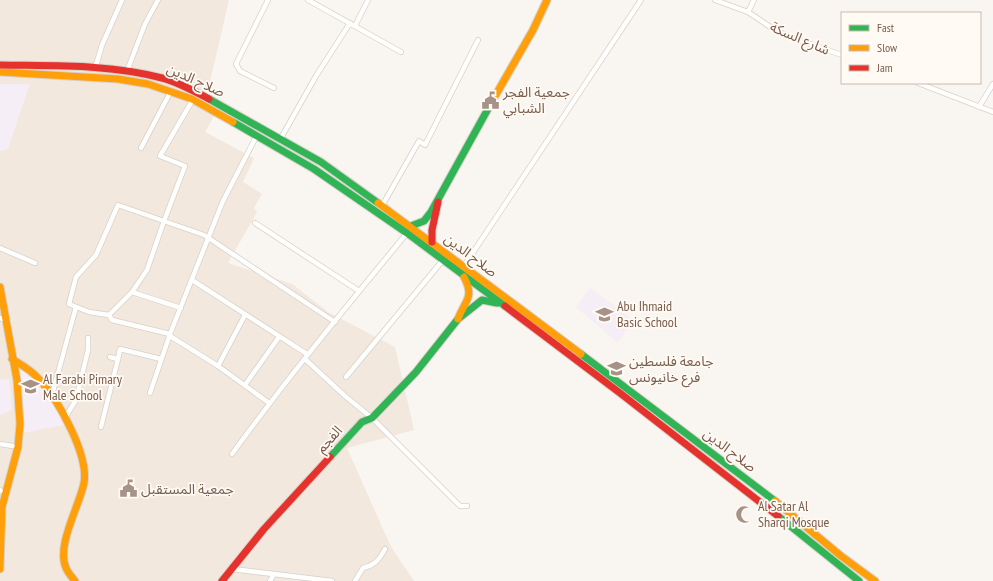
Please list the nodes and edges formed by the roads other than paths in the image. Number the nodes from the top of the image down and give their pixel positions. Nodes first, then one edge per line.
1 (122, 0) edge
2 (158, 0) edge
3 (268, 0) edge
4 (308, 0) edge
5 (368, 0) edge
6 (546, 0) edge
7 (641, 0) edge
8 (715, 0) edge
9 (754, 0) edge
10 (748, 12) junction
11 (350, 23) junction
12 (355, 26) junction
13 (478, 40) dead end
14 (401, 52) dead end
15 (841, 55) edge
16 (0, 65) edge
17 (95, 69) junction
18 (127, 71) junction
19 (0, 72) edge
20 (921, 84) edge
21 (993, 84) edge
22 (274, 88) dead end
23 (171, 92) dead end
24 (192, 101) dead end
25 (979, 107) junction
26 (993, 112) edge
27 (257, 135) junction
28 (281, 138) junction
29 (141, 148) dead end
30 (321, 162) junction
31 (314, 169) junction
32 (345, 179) junction
33 (340, 187) junction
34 (438, 200) junction
35 (382, 206) junction
36 (164, 221) junction
37 (255, 223) dead end
38 (411, 226) junction
39 (407, 233) junction
40 (208, 238) junction
41 (432, 242) junction
42 (0, 248) edge
43 (442, 260) junction
44 (35, 263) dead end
45 (464, 266) junction
46 (464, 278) junction
47 (192, 280) junction
48 (0, 287) edge
49 (359, 291) junction
50 (132, 292) junction
51 (499, 304) junction
52 (76, 307) junction
53 (0, 308) edge
54 (181, 308) junction
55 (109, 315) junction
56 (245, 315) junction
57 (1, 318) edge
58 (458, 319) junction
59 (335, 322) junction
60 (170, 335) junction
61 (279, 337) junction
62 (88, 338) dead end
63 (110, 357) dead end
64 (306, 357) junction
65 (12, 359) junction
66 (118, 359) junction
67 (161, 360) junction
68 (218, 366) junction
69 (346, 377) dead end
70 (245, 385) junction
71 (631, 392) junction
72 (150, 393) dead end
73 (52, 395) junction
74 (626, 398) junction
75 (269, 403) junction
76 (66, 416) junction
77 (372, 418) junction
78 (101, 427) dead end
79 (0, 444) edge
80 (13, 446) junction
81 (232, 454) dead end
82 (0, 493) edge
83 (467, 506) dead end
84 (385, 549) dead end
85 (0, 569) edge
86 (232, 569) junction
87 (858, 569) junction
88 (274, 574) junction
89 (850, 575) junction
90 (313, 580) edge
91 (75, 581) edge
92 (222, 581) edge
93 (270, 581) edge
94 (332, 581) edge
95 (355, 581) edge
96 (858, 581) edge
97 (875, 581) edge

1 - 17 street
2 - 18 street
3 - 22 street
4 - 11 street
5 - 12 street
6 - 34 main road
7 - 45 street
8 - 10 street, شارع السكة
9 - 10 street
10 - 15 street, شارع السكة
11 - 12 street
11 - 28 street
12 - 14 street
13 - 35 street
16 - 17 main road, صلاح الدين
17 - 18 main road, صلاح الدين
18 - 28 main road, صلاح الدين
19 - 27 main road, صلاح الدين
20 - 25 street
21 - 25 street
23 - 29 street
24 - 36 street
25 - 26 street
27 - 31 main road, صلاح الدين
27 - 40 street
28 - 30 main road, صلاح الدين
30 - 31 main road
30 - 32 main road, صلاح الدين
31 - 33 main road, صلاح الدين
32 - 33 main road
32 - 35 main road, صلاح الدين
33 - 39 main road, صلاح الدين
34 - 38 main road
34 - 41 main road
35 - 38 main road, صلاح الدين
36 - 40 street
36 - 50 street
36 - 52 street
37 - 49 street
38 - 41 main road, صلاح الدين
39 - 43 main road, صلاح الدين
39 - 49 street
40 - 47 street
40 - 59 street
41 - 45 main road, صلاح الدين
42 - 44 street
43 - 46 main road, صلاح الدين
43 - 69 street
45 - 71 main road, صلاح الدين
46 - 51 main road, صلاح الدين
46 - 58 main road
47 - 54 street
47 - 56 street
48 - 65 main road
49 - 59 street
50 - 54 street
50 - 55 street
51 - 58 main road
51 - 74 main road, صلاح الدين
52 - 55 street
52 - 73 street
53 - 57 main road
54 - 60 street
55 - 60 street
56 - 61 street
56 - 68 street
57 - 80 main road
58 - 77 main road, الفجم
59 - 64 street
60 - 67 street
60 - 68 street
61 - 64 street
61 - 70 street
62 - 76 street
63 - 66 street
64 - 75 street
64 - 77 street
65 - 73 main road
65 - 85 main road
66 - 67 street
66 - 78 street
67 - 72 street
68 - 70 street
70 - 75 street
71 - 74 main road
71 - 87 main road, صلاح الدين
73 - 76 main road
74 - 89 main road, صلاح الدين
75 - 81 street
76 - 91 main road
77 - 83 street
77 - 86 main road, الفجم
79 - 80 street
80 - 82 main road
84 - 95 street
86 - 88 street
86 - 92 main road, الفجم
87 - 89 main road
87 - 97 main road, صلاح الدين
88 - 90 street
88 - 93 street
89 - 96 main road, صلاح الدين
90 - 94 street

